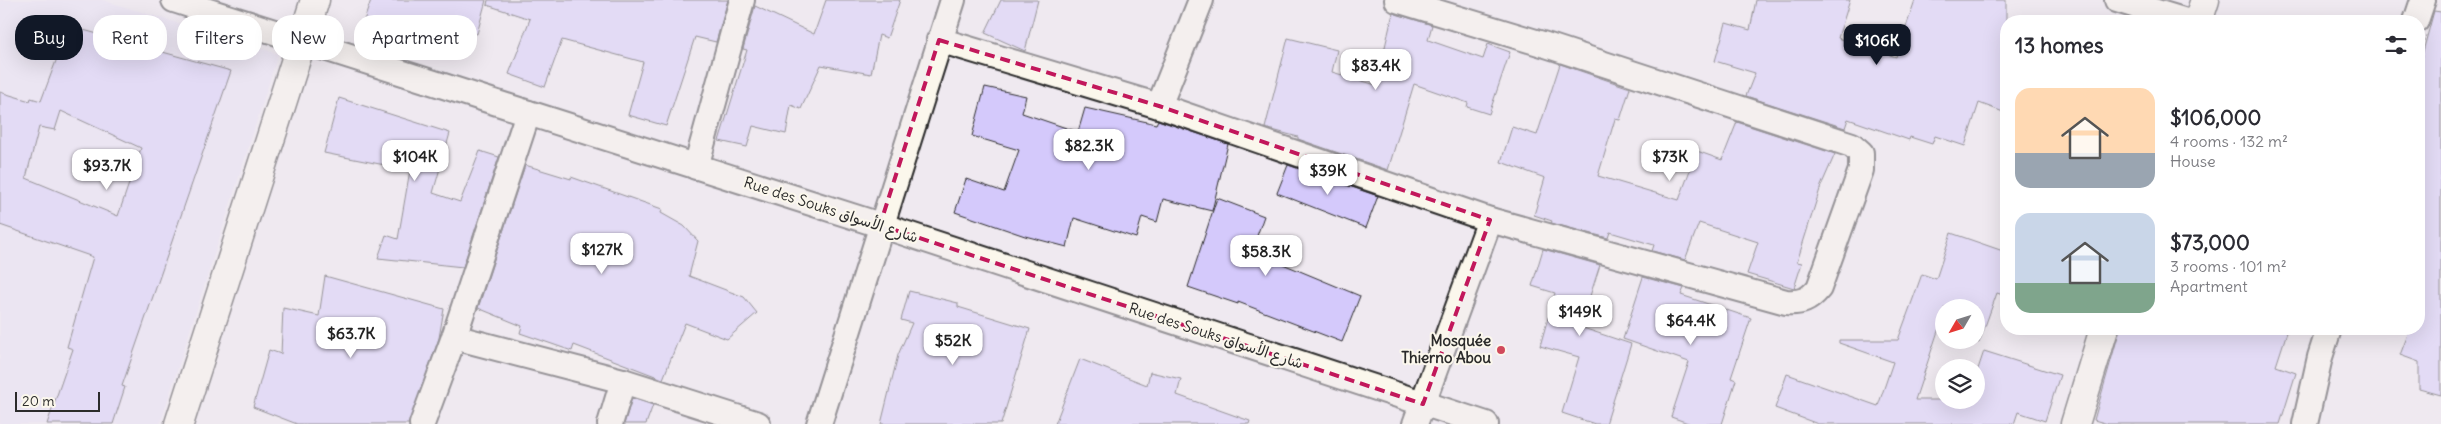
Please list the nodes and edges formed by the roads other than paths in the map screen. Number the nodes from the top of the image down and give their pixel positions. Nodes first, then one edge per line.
1 (174, 0) edge
2 (314, 0) edge
3 (742, 0) edge
4 (953, 0) edge
5 (1201, 0) edge
6 (1397, 0) edge
7 (2117, 0) edge
8 (2205, 0) edge
9 (2423, 0) edge
10 (309, 15) edge
11 (2166, 15) edge
12 (2200, 15) edge
13 (2418, 15) edge
14 (272, 32) edge
15 (939, 40) junction
16 (344, 54) edge
17 (295, 60) edge
18 (1159, 106) junction
19 (528, 112) junction
20 (696, 166) junction
21 (1490, 220) junction
22 (880, 225) junction
23 (2102, 335) edge
24 (2327, 335) edge
25 (454, 337) junction
26 (623, 381) junction
27 (1419, 414) edge
28 (180, 424) edge
29 (422, 424) edge
30 (610, 424) edge
31 (758, 424) edge
32 (819, 424) edge
33 (1486, 424) edge
34 (2075, 424) edge
35 (2305, 424) edge

1 - 14 street, Rue des Souks شارع الأسواق
2 - 10 main road
3 - 20 street
4 - 15 street
5 - 18 street
6 - 21 street
7 - 11 street
8 - 12 main road
9 - 13 street
15 - 18 street
15 - 22 street
16 - 19 street, Rue des Souks شارع الأسواق
17 - 28 main road
18 - 21 street
19 - 20 street, Rue des Souks شارع الأسواق
19 - 25 street
20 - 22 street, Rue des Souks شارع الأسواق
21 - 27 street
22 - 27 street, Rue des Souks شارع الأسواق
22 - 32 street
23 - 34 main road
24 - 35 street
25 - 26 street
25 - 29 street
26 - 30 street
26 - 31 street
27 - 33 street, Rue des Souks شارع الأسواق

